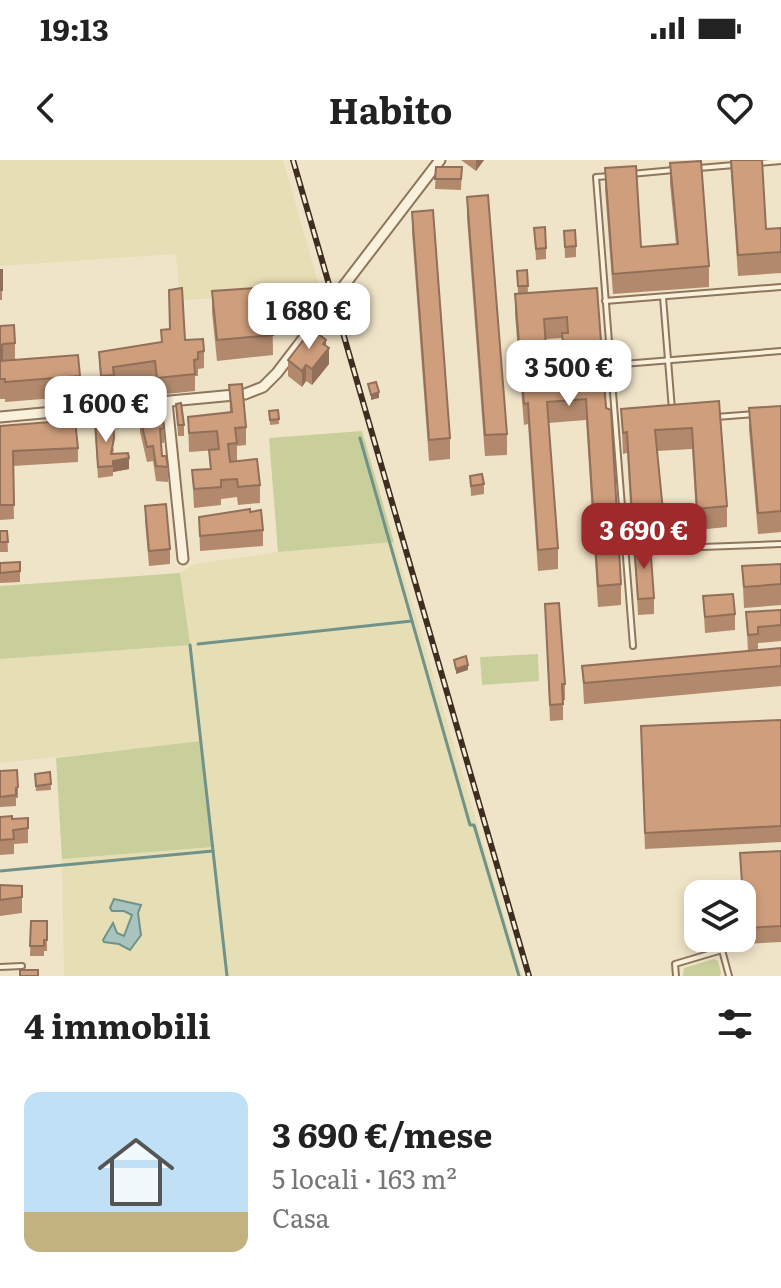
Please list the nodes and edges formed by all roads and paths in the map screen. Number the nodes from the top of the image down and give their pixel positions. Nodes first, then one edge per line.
1 (440, 160) edge
2 (781, 161) edge
3 (750, 164) edge
4 (735, 165) edge
5 (626, 175) edge
6 (611, 176) edge
7 (781, 287) edge
8 (663, 297) junction
9 (605, 301) junction
10 (781, 351) edge
11 (668, 360) junction
12 (611, 365) junction
13 (167, 402) junction
14 (766, 413) edge
15 (0, 417) edge
16 (704, 418) edge
17 (673, 420) edge
18 (630, 424) edge
19 (615, 425) junction
20 (781, 544) edge
21 (641, 549) edge
22 (183, 559) dead end
23 (633, 646) dead end
24 (22, 966) edge
25 (0, 967) edge
26 (676, 976) edge
27 (729, 976) edge

1 - 13 street
2 - 3 lane
4 - 5 lane
6 - 9 lane
7 - 8 lane
8 - 9 lane
8 - 11 lane
9 - 12 lane
10 - 11 lane
11 - 12 lane
11 - 17 lane
12 - 19 lane
13 - 15 street
13 - 22 street
14 - 16 lane
18 - 19 lane
19 - 23 lane
20 - 21 lane
24 - 25 lane
26 - 27 lane

